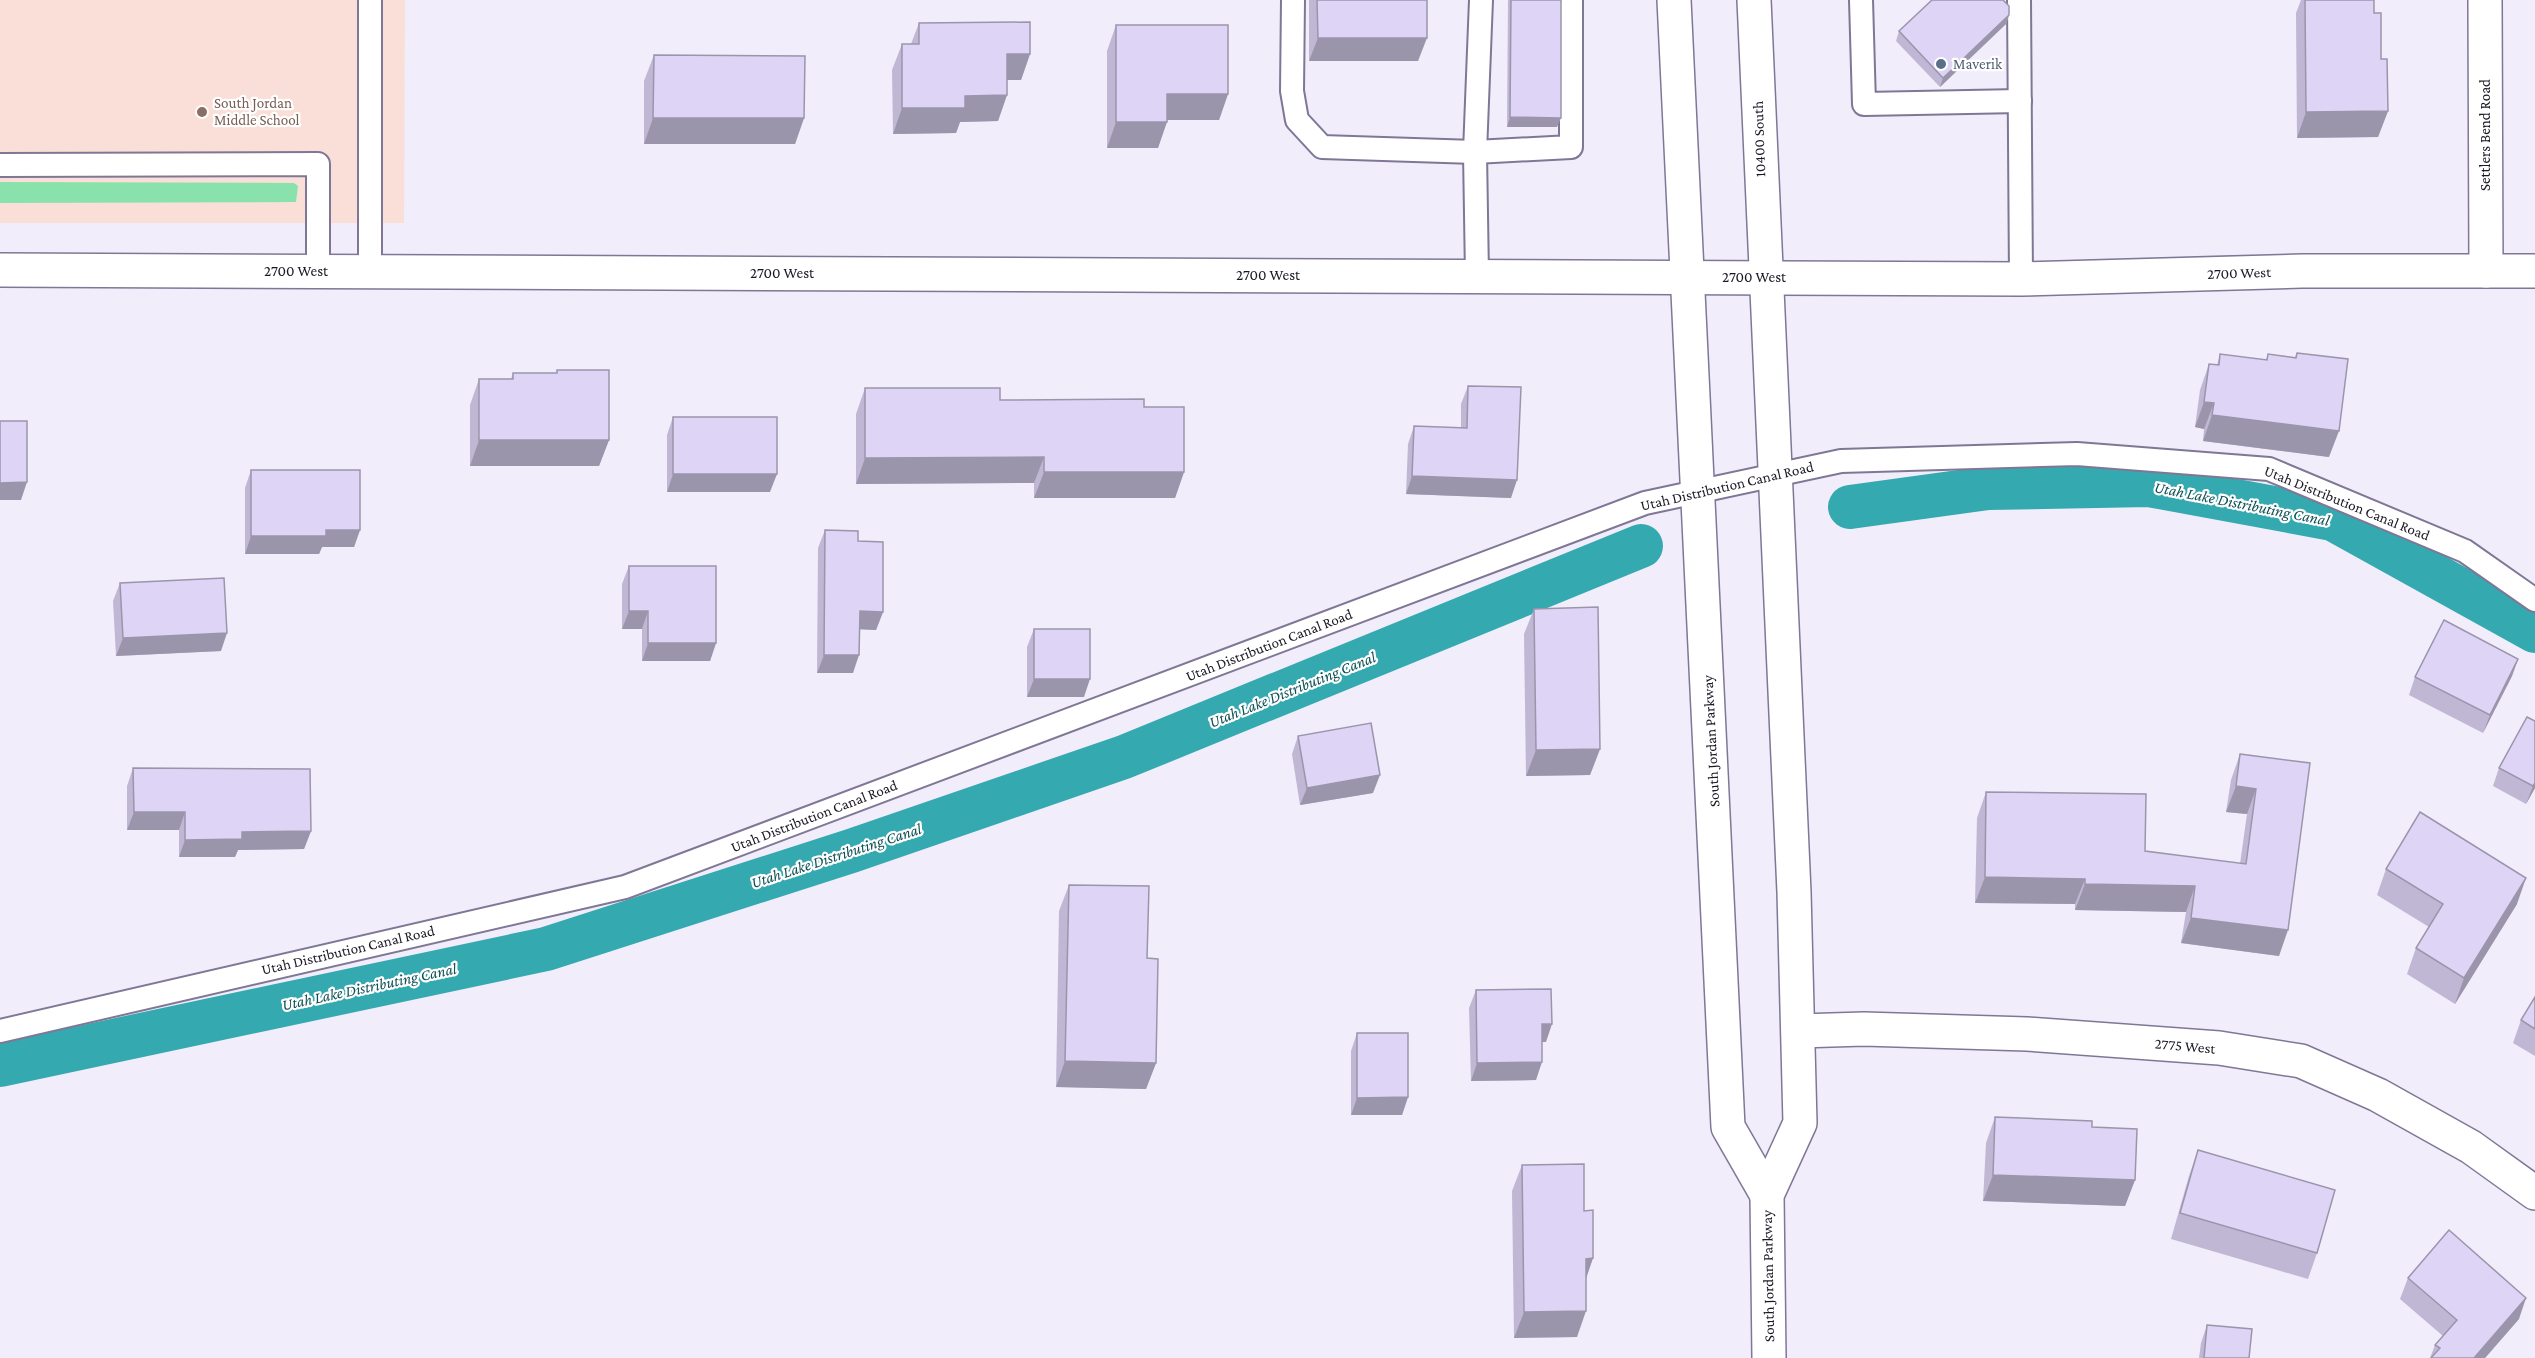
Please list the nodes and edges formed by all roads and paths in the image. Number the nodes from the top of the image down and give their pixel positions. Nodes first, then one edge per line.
1 (370, 0) edge
2 (1293, 0) edge
3 (1481, 0) edge
4 (1571, 0) edge
5 (1674, 0) edge
6 (1754, 0) edge
7 (1861, 0) edge
8 (2019, 0) edge
9 (2485, 0) edge
10 (2020, 100) junction
11 (1475, 152) junction
12 (0, 165) edge
13 (0, 270) edge
14 (318, 271) junction
15 (370, 271) junction
16 (2486, 271) junction
17 (2535, 271) edge
18 (1477, 276) junction
19 (1687, 277) junction
20 (1766, 278) junction
21 (2021, 279) junction
22 (1774, 476) junction
23 (1700, 492) junction
24 (2535, 600) edge
25 (0, 1031) edge
26 (1799, 1032) junction
27 (2535, 1193) edge
28 (1767, 1195) junction
29 (1769, 1358) edge

1 - 15 lane
2 - 11 lane
3 - 11 lane
4 - 11 lane
5 - 19 main road
6 - 20 main road, 10400 South
7 - 10 lane
8 - 10 lane
9 - 16 main road, Settlers Bend Road
10 - 21 lane
11 - 18 lane
12 - 14 lane
13 - 14 main road, 2700 West
14 - 15 main road, 2700 West
15 - 18 main road, 2700 West
16 - 17 main road, 2700 West
16 - 21 main road, 2700 West
18 - 19 main road, 2700 West
19 - 20 main road, 2700 West
19 - 23 main road, South Jordan Parkway
20 - 21 main road, 2700 West
20 - 22 main road, South Jordan Parkway
22 - 23 lane, Utah Distribution Canal Road
22 - 24 lane, Utah Distribution Canal Road
22 - 26 main road, South Jordan Parkway
23 - 25 lane, Utah Distribution Canal Road
23 - 28 main road, South Jordan Parkway
26 - 27 main road, 2775 West
26 - 28 main road, South Jordan Parkway
28 - 29 main road, South Jordan Parkway

